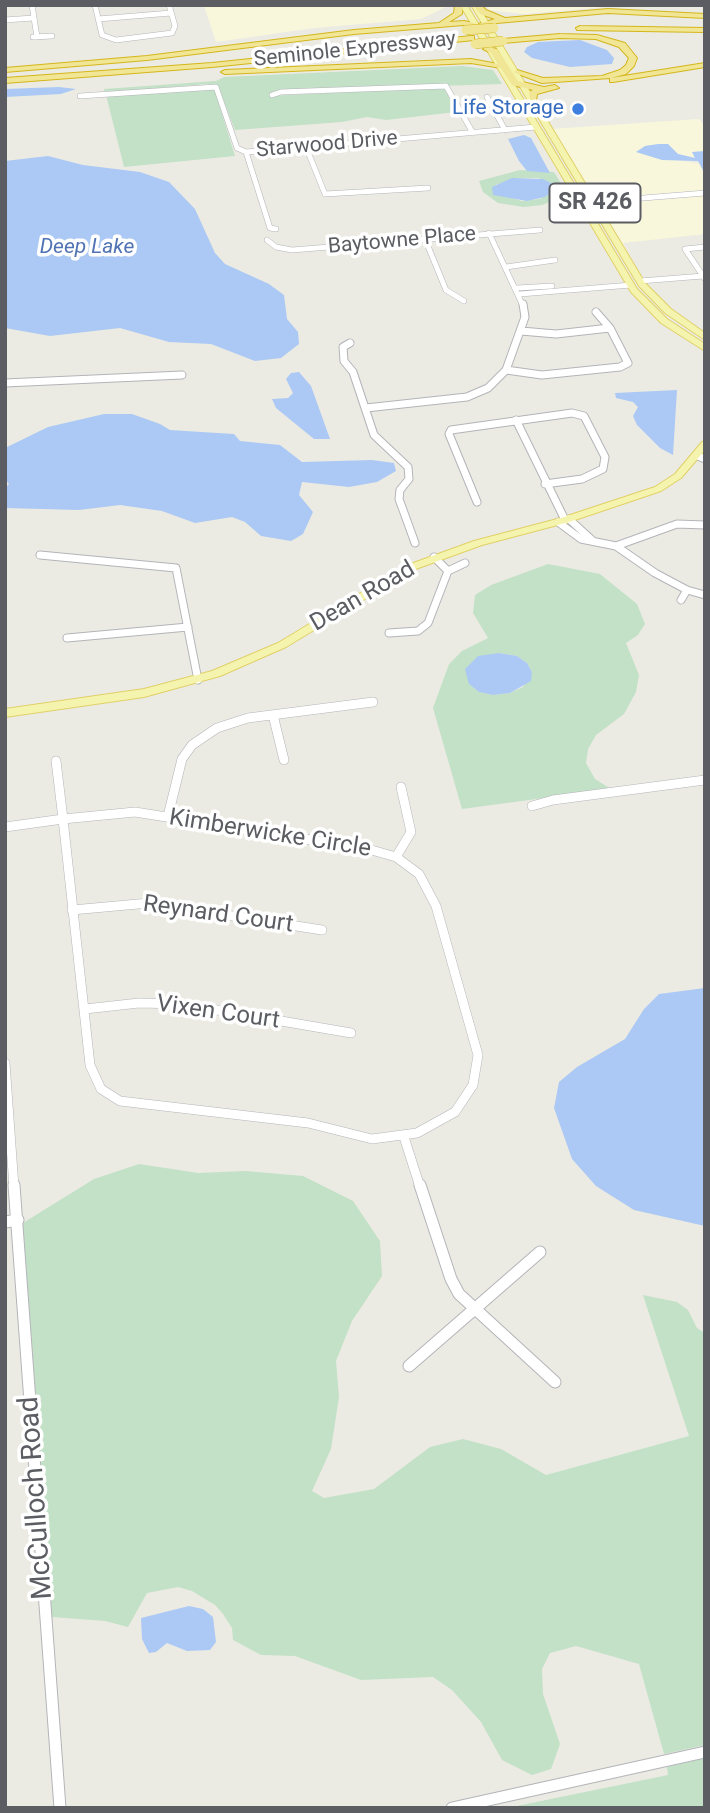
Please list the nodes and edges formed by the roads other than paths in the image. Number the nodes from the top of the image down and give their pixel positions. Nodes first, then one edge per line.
1 (32, 5) edge
2 (95, 5) edge
3 (169, 5) edge
4 (461, 5) edge
5 (475, 5) edge
6 (171, 13) junction
7 (705, 16) edge
8 (33, 18) junction
9 (531, 18) junction
10 (98, 19) junction
11 (5, 20) edge
12 (705, 22) edge
13 (429, 26) junction
14 (705, 30) edge
15 (482, 32) junction
16 (52, 36) dead end
17 (486, 49) junction
18 (705, 65) edge
19 (498, 66) junction
20 (5, 72) edge
21 (517, 72) junction
22 (192, 73) junction
23 (53, 78) junction
24 (5, 81) edge
25 (526, 88) junction
26 (541, 89) junction
27 (80, 96) dead end
28 (272, 96) dead end
29 (486, 97) dead end
30 (533, 99) junction
31 (536, 127) junction
32 (505, 130) junction
33 (474, 132) junction
34 (306, 147) junction
35 (247, 152) junction
36 (570, 162) junction
37 (428, 188) dead end
38 (705, 193) edge
39 (579, 195) junction
40 (594, 202) junction
41 (276, 229) dead end
42 (540, 230) dead end
43 (489, 233) junction
44 (425, 239) junction
45 (267, 240) dead end
46 (705, 247) edge
47 (555, 260) dead end
48 (506, 267) junction
49 (621, 268) junction
50 (704, 277) edge
51 (640, 281) junction
52 (629, 282) junction
53 (518, 291) junction
54 (648, 291) junction
55 (464, 300) dead end
56 (596, 312) dead end
57 (610, 328) junction
58 (521, 331) junction
59 (705, 337) edge
60 (350, 343) dead end
61 (705, 348) edge
62 (506, 370) junction
63 (182, 375) dead end
64 (5, 383) edge
65 (366, 408) junction
66 (516, 420) junction
67 (705, 444) edge
68 (701, 457) edge
69 (545, 484) junction
70 (477, 502) dead end
71 (564, 521) junction
72 (703, 522) edge
73 (593, 541) joint
74 (415, 543) dead end
75 (616, 546) junction
76 (40, 555) dead end
77 (434, 557) junction
78 (466, 563) dead end
79 (447, 571) junction
80 (687, 590) junction
81 (705, 594) edge
82 (681, 600) dead end
83 (188, 627) junction
84 (389, 632) dead end
85 (67, 638) dead end
86 (198, 680) junction
87 (373, 702) dead end
88 (5, 713) edge
89 (273, 715) junction
90 (284, 760) dead end
91 (56, 761) dead end
92 (705, 780) edge
93 (401, 788) dead end
94 (532, 806) dead end
95 (169, 817) junction
96 (62, 819) junction
97 (5, 827) edge
98 (396, 857) junction
99 (72, 911) junction
100 (322, 930) dead end
101 (85, 1009) junction
102 (351, 1033) dead end
103 (5, 1063) edge
104 (404, 1137) junction
105 (11, 1221) edge
106 (540, 1252) dead end
107 (474, 1310) junction
108 (409, 1366) dead end
109 (555, 1382) dead end
110 (705, 1752) edge
111 (60, 1808) edge
112 (452, 1808) edge

1 - 8 street
2 - 10 street
3 - 6 street
4 - 13 highway
4 - 15 main road, SR 426
5 - 9 highway
5 - 15 main road, SR 426
6 - 10 street
6 - 10 street
7 - 9 highway
8 - 11 street
8 - 16 street
9 - 15 highway
12 - 15 highway, Seminole Expressway
13 - 15 highway
13 - 20 highway
14 - 15 highway, Seminole Expressway
15 - 17 main road, SR 426
15 - 20 highway, Seminole Expressway
15 - 21 main road, SR 426
15 - 21 highway
15 - 22 highway
15 - 23 highway, Seminole Expressway
17 - 19 main road, SR 426
17 - 25 highway
18 - 26 highway
19 - 22 highway
19 - 31 main road, SR 426
21 - 25 main road, SR 426
22 - 23 highway
23 - 24 highway, Seminole Expressway
25 - 26 highway
25 - 30 main road, SR 426
26 - 30 highway
27 - 35 street, Starwood Drive
28 - 33 street
29 - 32 street
30 - 36 main road, SR 426
31 - 32 street, Starwood Drive
31 - 36 main road
31 - 39 main road, SR 426
32 - 33 street, Starwood Drive
33 - 34 street, Starwood Drive
34 - 35 street, Starwood Drive
34 - 37 street
35 - 41 street
36 - 40 main road, SR 426
38 - 40 street
39 - 40 main road
39 - 49 main road, SR 426
40 - 51 main road, SR 426
42 - 43 street, Baytowne Place
43 - 44 street, Baytowne Place
43 - 48 street
44 - 45 street, Baytowne Place
44 - 55 street
46 - 50 street
47 - 48 street
48 - 53 street
49 - 51 main road
49 - 52 main road, SR 426
50 - 51 street
51 - 54 main road, SR 426
52 - 53 street
52 - 54 main road
52 - 61 main road, SR 426
53 - 58 street
54 - 59 main road, SR 426
56 - 57 street
57 - 58 street
57 - 62 street
58 - 62 street
60 - 65 street
62 - 65 street
63 - 64 street
65 - 74 street
66 - 69 street
66 - 69 street
66 - 70 street
67 - 68 main road, Dean Road
68 - 71 main road, Dean Road
69 - 71 street
71 - 73 street
71 - 77 main road, Dean Road
72 - 75 street
73 - 75 street
75 - 80 street
76 - 83 street
77 - 79 street
77 - 86 main road, Dean Road
78 - 79 street
79 - 84 street
80 - 81 street
80 - 82 street
83 - 85 street
83 - 86 street
86 - 88 main road, Dean Road
87 - 89 street
89 - 90 street
89 - 95 street
91 - 96 street
92 - 94 street
93 - 98 street
95 - 96 street, Kimberwicke Circle
95 - 98 street, Kimberwicke Circle
96 - 97 street
96 - 99 street, Kimberwicke Circle
98 - 104 street, Kimberwicke Circle
99 - 100 street, Reynard Court
99 - 101 street, Kimberwicke Circle
101 - 102 street, Vixen Court
101 - 104 street, Kimberwicke Circle
103 - 105 street, McCulloch Road
104 - 107 street
105 - 111 street, McCulloch Road
106 - 107 street
107 - 108 street
107 - 109 street
110 - 112 street

